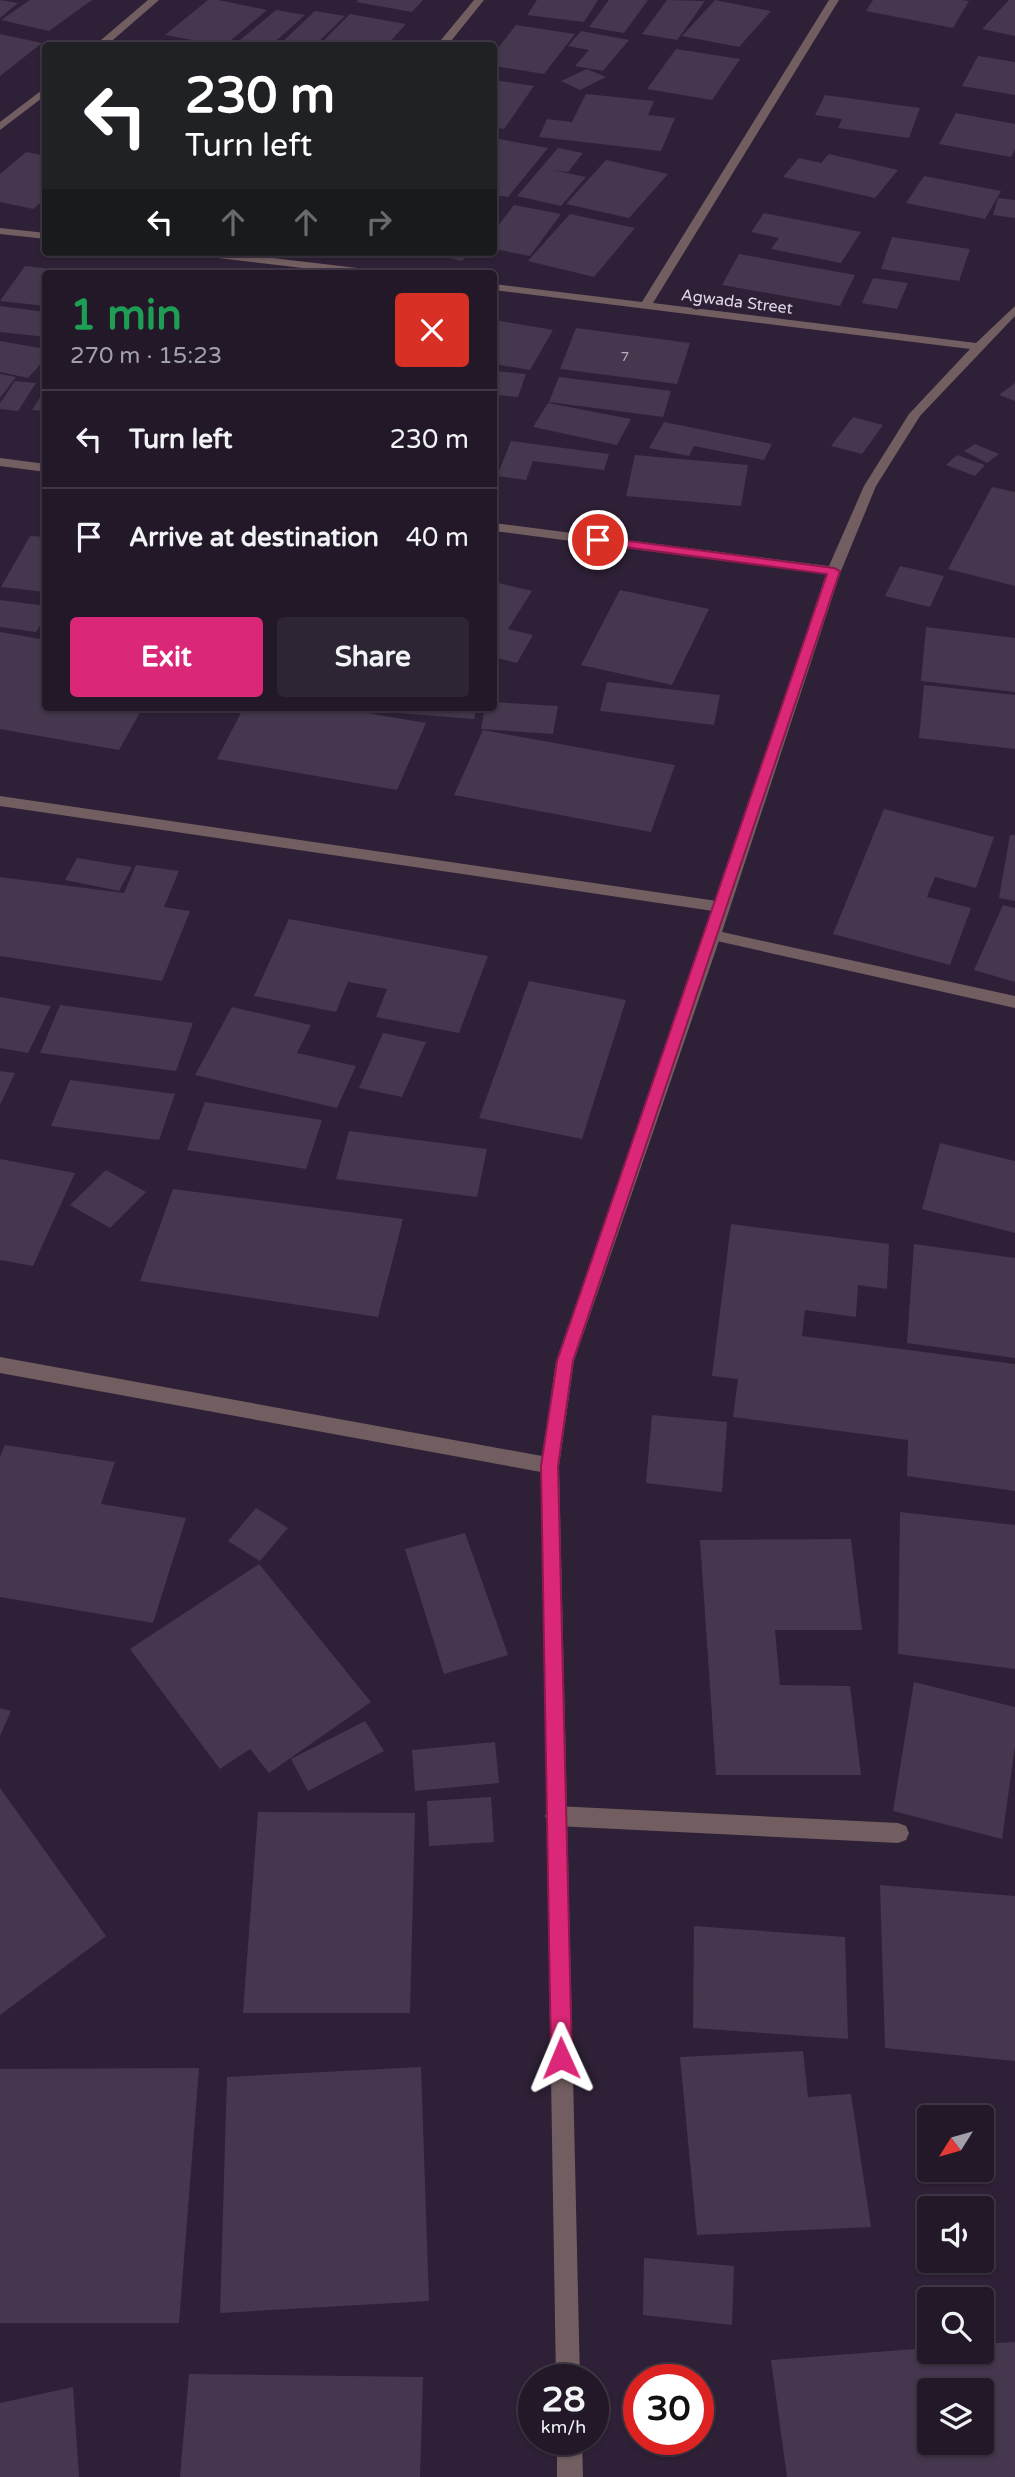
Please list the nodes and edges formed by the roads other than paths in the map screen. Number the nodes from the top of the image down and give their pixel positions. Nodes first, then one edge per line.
1 (154, 0) edge
2 (479, 0) edge
3 (835, 0) edge
4 (104, 42) edge
5 (444, 42) edge
6 (42, 93) edge
7 (0, 127) edge
8 (0, 231) edge
9 (42, 236) edge
10 (263, 256) edge
11 (354, 270) edge
12 (497, 287) edge
13 (646, 305) junction
14 (1015, 309) edge
15 (976, 346) junction
16 (0, 462) edge
17 (42, 467) edge
18 (497, 527) edge
19 (834, 571) junction
20 (0, 801) edge
21 (722, 908) junction
22 (713, 935) junction
23 (1015, 1002) edge
24 (0, 1365) edge
25 (550, 1466) junction
26 (556, 1816) junction
27 (898, 1833) dead end
28 (568, 2364) edge
29 (570, 2455) edge
30 (570, 2477) edge

1 - 4 street
2 - 5 street
3 - 13 street
6 - 7 street
8 - 9 street
10 - 11 street
12 - 13 street, Agwada Street
13 - 15 street, Agwada Street
14 - 15 street
15 - 19 street
16 - 17 street
18 - 19 street
19 - 21 street
20 - 21 street
21 - 22 street
22 - 23 street
22 - 25 street
24 - 25 street
25 - 26 street
26 - 27 street
26 - 28 street
29 - 30 street

